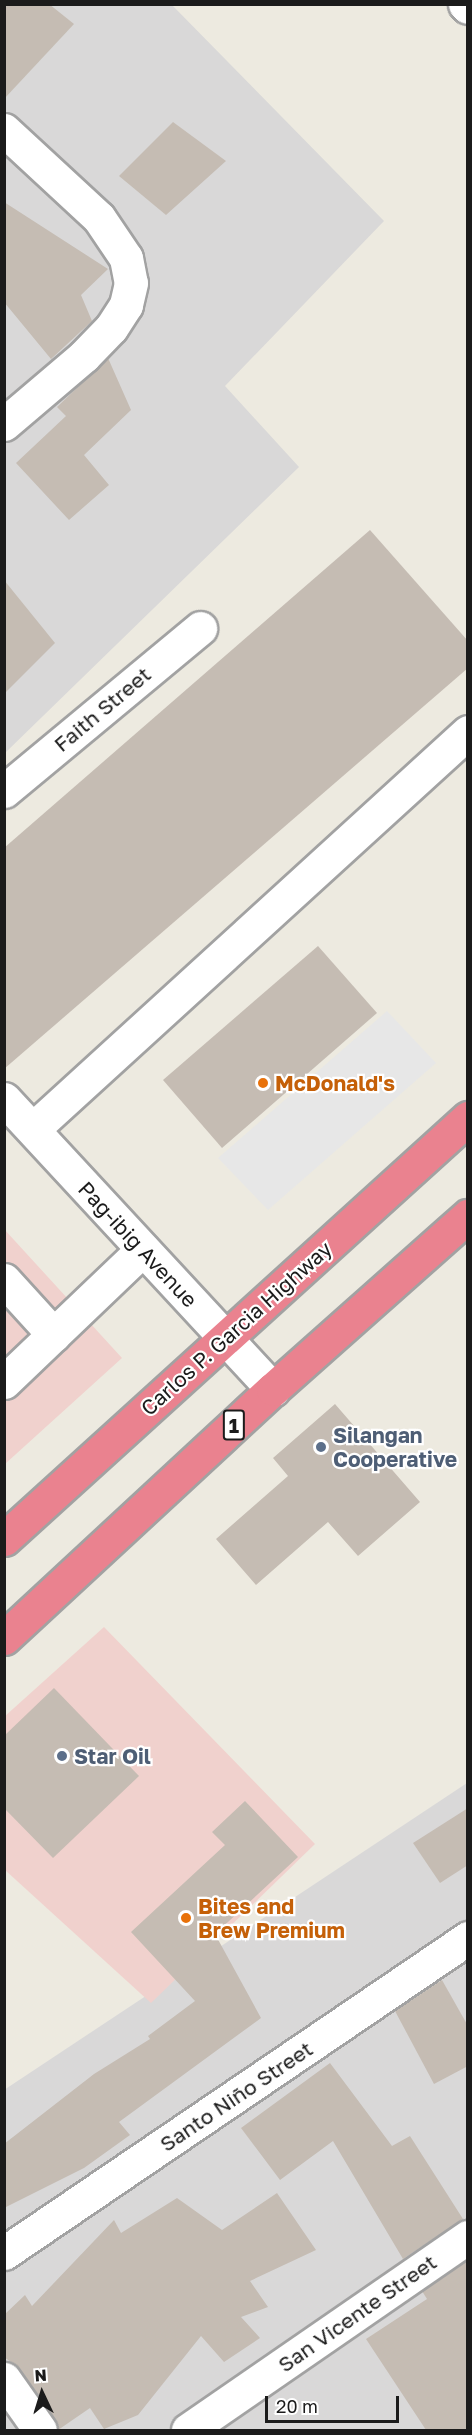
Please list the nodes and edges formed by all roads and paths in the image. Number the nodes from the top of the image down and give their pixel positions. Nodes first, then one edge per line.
1 (4, 130) edge
2 (4, 424) edge
3 (200, 628) dead end
4 (468, 732) edge
5 (4, 790) edge
6 (4, 1099) edge
7 (468, 1118) edge
8 (33, 1129) junction
9 (468, 1216) edge
10 (143, 1249) junction
11 (4, 1280) edge
12 (54, 1335) junction
13 (225, 1338) junction
14 (4, 1382) edge
15 (273, 1389) junction
16 (4, 1539) edge
17 (4, 1638) edge
18 (468, 1938) edge
19 (468, 2237) edge
20 (4, 2253) edge
21 (4, 2379) edge
22 (40, 2430) edge
23 (188, 2430) edge

1 - 2 street
3 - 5 street, Faith Street
4 - 8 street
6 - 8 street, Pag-ibig Avenue
7 - 13 highway, Carlos P. Garcia Highway
8 - 10 street, Pag-ibig Avenue
9 - 15 highway, 1
10 - 12 street
10 - 13 street, Pag-ibig Avenue
11 - 12 street
12 - 14 street
13 - 15 street, Pag-ibig Avenue
13 - 16 highway, Carlos P. Garcia Highway
15 - 17 highway, 1
18 - 20 street, Santo Niño Street
19 - 23 street, San Vicente Street
21 - 22 street

